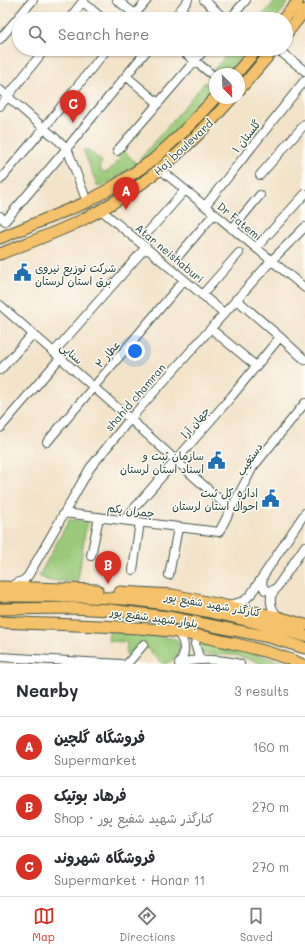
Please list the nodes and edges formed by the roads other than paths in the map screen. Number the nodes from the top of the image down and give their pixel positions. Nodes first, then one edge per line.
1 (33, 0) edge
2 (116, 0) edge
3 (147, 0) edge
4 (188, 0) edge
5 (204, 0) edge
6 (246, 0) edge
7 (84, 1) edge
8 (300, 7) edge
9 (23, 12) edge
10 (75, 12) edge
11 (96, 12) edge
12 (129, 12) edge
13 (140, 12) edge
14 (179, 12) edge
15 (217, 12) edge
16 (236, 12) edge
17 (293, 20) edge
18 (12, 25) edge
19 (0, 39) edge
20 (39, 56) edge
21 (101, 56) edge
22 (142, 56) edge
23 (189, 56) edge
24 (199, 56) edge
25 (251, 56) edge
26 (268, 56) edge
27 (286, 56) edge
28 (195, 61) junction
29 (241, 68) edge
30 (305, 71) edge
31 (209, 72) edge
32 (126, 76) junction
33 (305, 80) edge
34 (245, 83) edge
35 (0, 90) edge
36 (7, 97) junction
37 (158, 104) junction
38 (209, 104) edge
39 (226, 104) edge
40 (0, 106) edge
41 (305, 124) edge
42 (44, 128) junction
43 (67, 148) junction
44 (117, 152) dead end
45 (161, 170) junction
46 (260, 175) dead end
47 (0, 180) edge
48 (184, 190) junction
49 (305, 194) edge
50 (260, 195) dead end
51 (87, 202) junction
52 (205, 206) junction
53 (101, 210) junction
54 (214, 214) junction
55 (3, 219) edge
56 (305, 227) edge
57 (232, 228) junction
58 (149, 231) dead end
59 (4, 236) edge
60 (146, 247) junction
61 (14, 248) junction
62 (256, 248) junction
63 (239, 253) dead end
64 (0, 254) edge
65 (180, 254) dead end
66 (271, 261) junction
67 (184, 280) junction
68 (305, 288) edge
69 (202, 295) junction
70 (236, 299) junction
71 (0, 305) edge
72 (224, 313) junction
73 (216, 333) dead end
74 (33, 334) junction
75 (280, 337) junction
76 (54, 352) junction
77 (303, 355) edge
78 (60, 358) junction
79 (256, 366) junction
80 (0, 370) edge
81 (94, 387) junction
82 (305, 403) edge
83 (130, 419) junction
84 (0, 428) edge
85 (47, 442) dead end
86 (176, 461) junction
87 (231, 510) junction
88 (64, 513) junction
89 (305, 513) edge
90 (99, 517) junction
91 (124, 520) junction
92 (140, 522) junction
93 (178, 528) junction
94 (219, 532) joint
95 (305, 546) edge
96 (91, 556) dead end
97 (36, 562) junction
98 (132, 570) dead end
99 (169, 575) dead end
100 (263, 576) junction
101 (4, 587) edge
102 (43, 588) junction
103 (276, 589) junction
104 (0, 596) edge
105 (226, 606) junction
106 (0, 609) edge
107 (278, 617) junction
108 (193, 621) junction
109 (0, 622) edge
110 (41, 623) junction
111 (304, 625) edge
112 (140, 629) junction
113 (177, 632) junction
114 (197, 635) junction
115 (305, 636) edge
116 (144, 644) dead end
117 (305, 649) edge
118 (278, 654) junction
119 (0, 657) edge
120 (200, 660) junction
121 (37, 661) edge
122 (74, 662) edge
123 (121, 664) edge
124 (127, 664) edge
125 (179, 664) edge
126 (240, 664) edge
127 (301, 664) edge

1 - 9 street
2 - 12 street
3 - 13 street
4 - 14 street
5 - 15 street
6 - 16 street
7 - 10 street
7 - 11 street
8 - 17 main road
18 - 19 street
20 - 36 street
21 - 42 street
22 - 32 street
23 - 28 street
24 - 28 street
25 - 29 main road
26 - 34 main road
27 - 30 street
28 - 31 street
28 - 37 street
32 - 37 street
32 - 43 street
33 - 52 street, گلستان ۱
35 - 36 street
36 - 40 street
36 - 42 street
37 - 44 street
38 - 51 main road, Haj boulevard
39 - 45 main road, Haj boulevard
41 - 46 street
42 - 43 street
42 - 47 street
43 - 51 street
43 - 55 street
45 - 48 street, Dr Fatemi
45 - 53 main road, Haj boulevard
48 - 52 street, Dr Fatemi
48 - 58 street
49 - 62 street
50 - 57 street
51 - 59 main road, Haj boulevard
52 - 54 street, Dr Fatemi
53 - 60 street, Atar neishaburi
53 - 61 main road, Haj boulevard
54 - 57 street, Dr Fatemi
54 - 65 street
56 - 66 street, shahid chamran
57 - 62 street, Dr Fatemi
59 - 61 main road
60 - 67 street, Atar neishaburi
60 - 76 street
61 - 64 main road, Haj boulevard
62 - 66 street, Dr Fatemi
63 - 69 street
66 - 68 street, Dr Fatemi
66 - 70 street, shahid chamran
67 - 69 street, Atar neishaburi
67 - 81 street, عطار ۲
69 - 72 street, Atar neishaburi
70 - 72 street, shahid chamran
70 - 75 street
71 - 74 street, سنایی
72 - 83 street, shahid chamran
73 - 79 street
74 - 76 street, سنایی
74 - 80 street
75 - 77 street
75 - 79 street, جهان آرا
76 - 78 street, سنایی
78 - 81 street, سنایی
78 - 84 street
79 - 86 street, جهان آرا
81 - 83 street, سنایی
81 - 85 street, عطار ۲
82 - 87 street, دستغیب
83 - 86 street, سنایی
83 - 88 street, shahid chamran
86 - 87 street, سنایی
86 - 91 street, جهان آرا
87 - 94 street, دستغیب
88 - 90 street, چمران یکم
88 - 97 street, shahid chamran
89 - 100 street
90 - 91 street, چمران یکم
90 - 96 street
91 - 92 street, چمران یکم
92 - 93 street, چمران یکم
92 - 98 street
93 - 94 street, چمران یکم
93 - 99 street
95 - 103 street
97 - 101 street, shahid chamran
97 - 102 street
100 - 103 street
100 - 105 street
101 - 102 main road, کنارگذر شهید شفیع پور
102 - 105 main road, کنارگذر شهید شفیع پور
103 - 107 street
104 - 115 main road, بلوار شهید شفیع پور
105 - 107 main road, کنارگذر شهید شفیع پور
106 - 108 main road, بلوار شهید شفیع پور
106 - 110 main road
107 - 111 main road, کنارگذر شهید شفیع پور
108 - 112 main road
108 - 117 main road, بلوار شهید شفیع پور
109 - 110 main road
110 - 112 main road
112 - 113 main road
113 - 114 main road
113 - 125 street
114 - 118 main road
114 - 120 street
116 - 124 street
117 - 118 main road
118 - 127 main road
119 - 121 street
120 - 125 street
120 - 126 street
121 - 122 street
122 - 123 street

